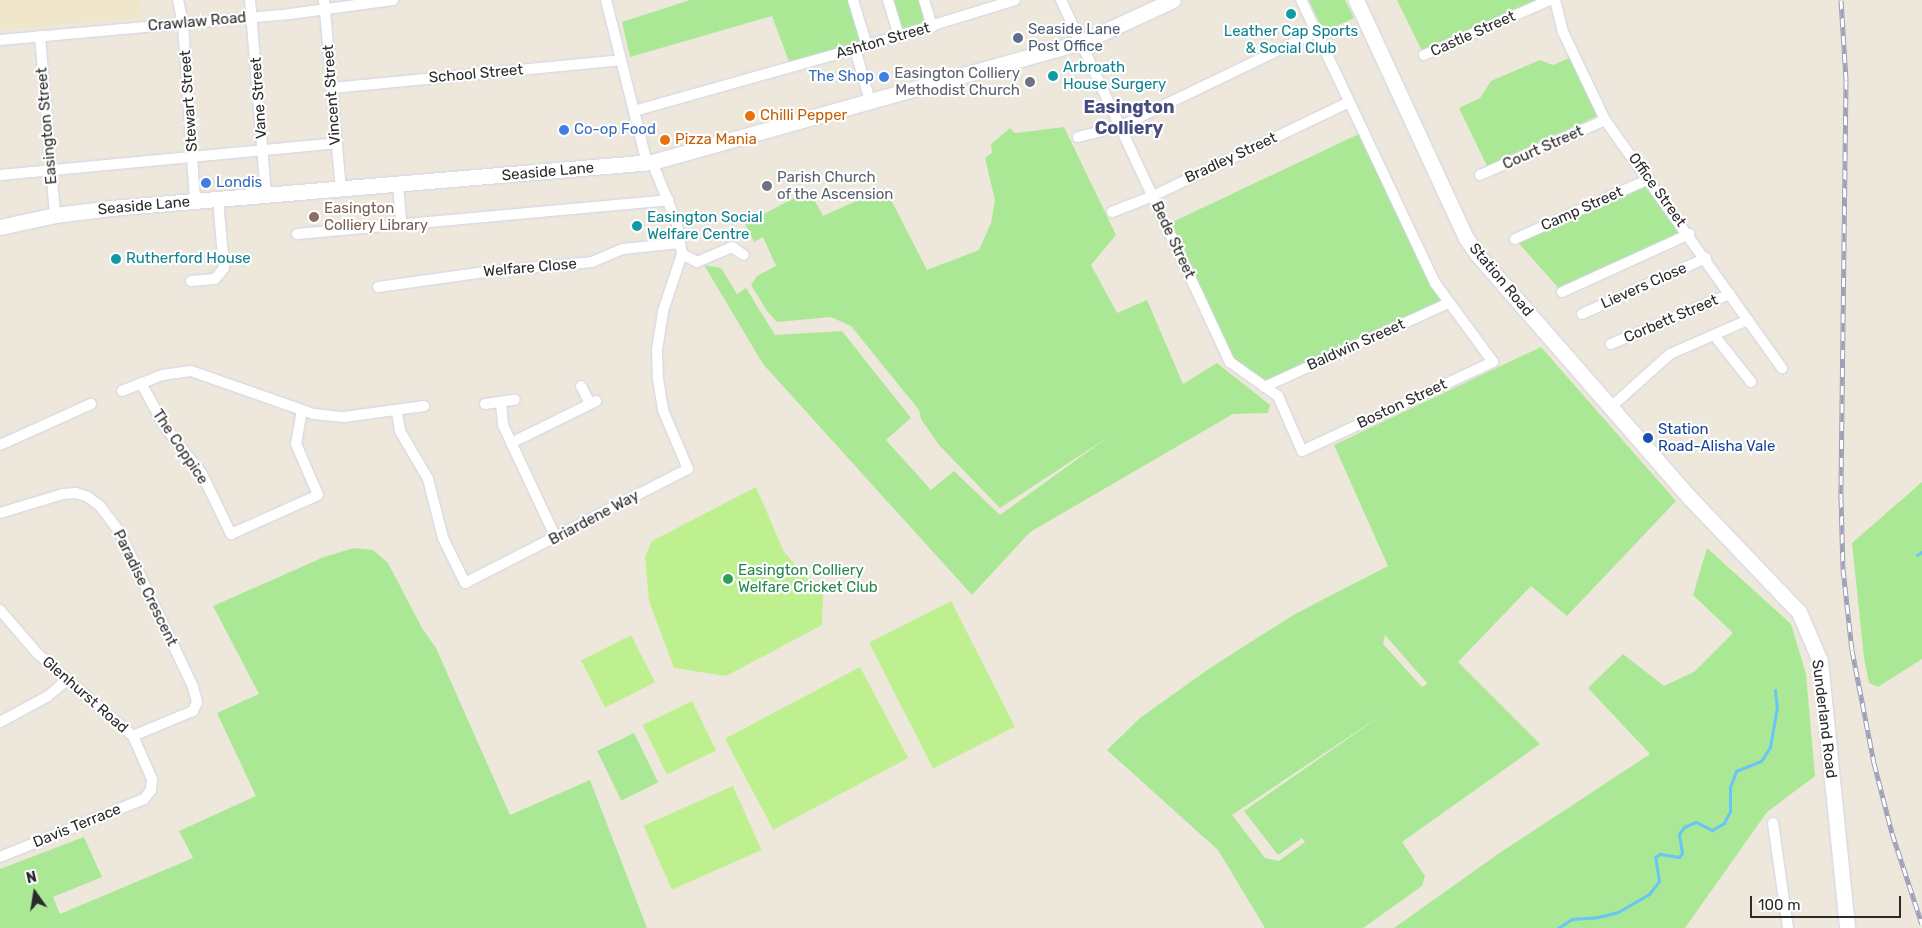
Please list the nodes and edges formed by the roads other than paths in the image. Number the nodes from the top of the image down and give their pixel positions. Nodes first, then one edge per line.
1 (178, 0) edge
2 (250, 0) edge
3 (393, 0) edge
4 (606, 0) edge
5 (853, 0) edge
6 (888, 0) edge
7 (924, 0) edge
8 (1014, 0) edge
9 (1061, 0) edge
10 (1173, 0) edge
11 (1301, 0) edge
12 (1356, 0) edge
13 (1550, 0) edge
14 (1555, 0) edge
15 (325, 5) edge
16 (254, 17) junction
17 (183, 24) junction
18 (932, 27) junction
19 (1316, 32) junction
20 (40, 36) junction
21 (899, 36) junction
22 (0, 40) edge
23 (1082, 42) junction
24 (866, 46) junction
25 (855, 49) junction
26 (1424, 55) dead end
27 (621, 60) junction
28 (332, 88) junction
29 (870, 101) junction
30 (1349, 102) junction
31 (634, 111) junction
32 (1605, 120) junction
33 (1121, 126) junction
34 (1078, 138) dead end
35 (336, 143) junction
36 (262, 149) junction
37 (193, 156) junction
38 (650, 163) junction
39 (50, 168) junction
40 (0, 175) edge
41 (1480, 175) dead end
42 (1648, 179) junction
43 (398, 185) junction
44 (341, 190) junction
45 (266, 196) junction
46 (1153, 196) junction
47 (218, 200) junction
48 (668, 200) junction
49 (195, 202) junction
50 (1112, 212) dead end
51 (55, 215) junction
52 (401, 222) junction
53 (0, 227) edge
54 (297, 234) dead end
55 (1689, 234) junction
56 (1516, 239) dead end
57 (680, 243) junction
58 (682, 254) junction
59 (744, 255) dead end
60 (1706, 258) junction
61 (191, 281) dead end
62 (378, 287) dead end
63 (1562, 292) dead end
64 (1730, 294) junction
65 (1448, 303) junction
66 (1582, 314) dead end
67 (1748, 320) junction
68 (1714, 335) junction
69 (1611, 344) dead end
70 (1782, 368) dead end
71 (1751, 382) dead end
72 (142, 383) junction
73 (581, 386) dead end
74 (1264, 387) junction
75 (122, 391) dead end
76 (515, 400) dead end
77 (501, 402) junction
78 (91, 404) dead end
79 (485, 404) dead end
80 (424, 406) dead end
81 (1611, 407) junction
82 (302, 411) junction
83 (397, 412) junction
84 (511, 443) junction
85 (0, 445) edge
86 (1312, 446) joint
87 (1689, 497) joint
88 (0, 513) edge
89 (556, 538) junction
90 (0, 610) edge
91 (68, 679) junction
92 (0, 722) edge
93 (133, 736) junction
94 (151, 790) joint
95 (1773, 822) dead end
96 (0, 857) edge
97 (1788, 928) edge
98 (1847, 928) edge

1 - 17 street, Stewart Street
2 - 16 street, Vane Street
3 - 15 street, Crawlaw Road
4 - 27 street
5 - 24 street
6 - 21 street
7 - 18 street
8 - 18 street, Ashton Street
9 - 23 street, Bede Street
10 - 23 main road, Seaside Lane
11 - 19 street
12 - 81 main road, Station Road
13 - 26 street, Castle Street
14 - 32 street, Office Street
15 - 16 street, Crawlaw Road
15 - 28 street, Vincent Street
16 - 17 street, Crawlaw Road
16 - 36 street, Vane Street
17 - 20 street, Crawlaw Road
17 - 37 street, Stewart Street
18 - 21 street, Ashton Street
19 - 30 street
19 - 33 street
20 - 22 street, Crawlaw Road
20 - 39 street, Easington Street
21 - 24 street, Ashton Street
23 - 29 main road, Seaside Lane
23 - 33 street, Bede Street
24 - 25 street, Ashton Street
25 - 29 street
25 - 31 street, Ashton Street
27 - 28 street, School Street
27 - 31 street
28 - 35 street, Vincent Street
29 - 38 main road, Seaside Lane
30 - 46 street, Bradley Street
30 - 65 street
31 - 38 street
32 - 41 street, Court Street
32 - 42 street, Office Street
33 - 34 street
33 - 46 street, Bede Street
35 - 36 street
35 - 44 street, Vincent Street
36 - 37 street
36 - 45 street, Vane Street
37 - 39 street
37 - 49 street, Stewart Street
38 - 43 main road, Seaside Lane
38 - 48 street
39 - 40 street
39 - 51 street, Easington Street
42 - 55 street, Office Street
42 - 56 street, Camp Street
43 - 44 main road, Seaside Lane
43 - 52 street
44 - 45 main road, Seaside Lane
45 - 47 main road, Seaside Lane
46 - 50 street, Bradley Street
46 - 74 street, Bede Street
47 - 49 main road, Seaside Lane
47 - 61 street
48 - 52 street
48 - 57 street
49 - 51 main road, Seaside Lane
51 - 53 main road, Seaside Lane
52 - 54 street
55 - 60 street, Office Street
55 - 63 street
57 - 58 street
57 - 62 street, Welfare Close
58 - 59 street
58 - 89 street, Briardene Way
60 - 64 street, Office Street
60 - 66 street, Lievers Close
64 - 67 street, Office Street
64 - 69 street, Corbett Street
65 - 74 street, Baldwin Sreeet
65 - 86 street, Boston Street
67 - 68 street
67 - 70 street, Office Street
68 - 71 street
68 - 81 street
72 - 75 street
72 - 82 street
72 - 82 street, The Coppice
73 - 84 street
74 - 86 street, Bede Street
76 - 77 street
77 - 79 street
77 - 84 street
78 - 85 street
80 - 83 street
81 - 87 main road, Station Road
82 - 83 street
83 - 89 street, Briardene Way
84 - 89 street
87 - 98 main road, Sunderland Road
88 - 93 street, Paradise Crescent
90 - 91 street, Glenhurst Road
91 - 92 street
91 - 93 street, Glenhurst Road
93 - 94 street, Glenhurst Road
94 - 96 street, Davis Terrace
95 - 97 street

